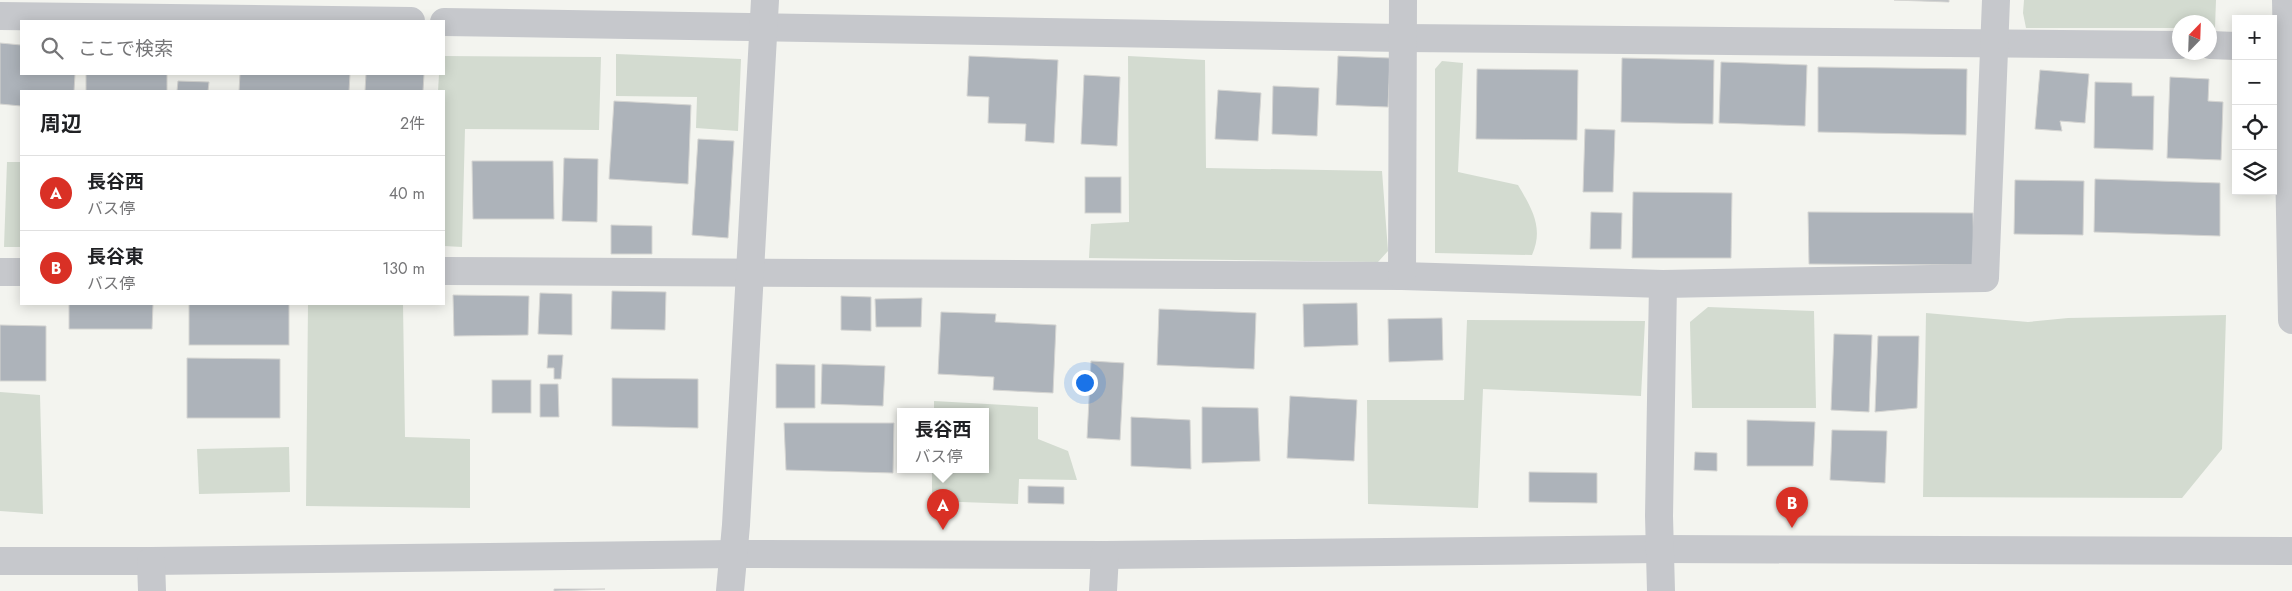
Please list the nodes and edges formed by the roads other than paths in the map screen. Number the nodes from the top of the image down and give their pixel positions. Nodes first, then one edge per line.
1 (397, 0) edge
2 (765, 0) edge
3 (1402, 0) edge
4 (1996, 0) edge
5 (2286, 0) edge
6 (0, 16) edge
7 (318, 20) edge
8 (397, 20) edge
9 (445, 22) edge
10 (764, 27) junction
11 (1402, 38) junction
12 (1995, 42) junction
13 (2172, 45) edge
14 (2217, 45) edge
15 (2232, 46) edge
16 (2280, 46) edge
17 (445, 271) edge
18 (749, 271) junction
19 (0, 272) edge
20 (20, 272) edge
21 (1402, 276) junction
22 (1663, 284) junction
23 (2292, 320) edge
24 (1659, 550) junction
25 (2292, 551) edge
26 (734, 554) junction
27 (1105, 555) junction
28 (0, 561) edge
29 (151, 562) junction
30 (152, 591) edge
31 (730, 591) edge
32 (1103, 591) edge
33 (1661, 591) edge

1 - 8 street
2 - 10 street
3 - 11 street
4 - 12 street
5 - 16 street
6 - 7 street
9 - 10 street
10 - 11 street
10 - 18 street
11 - 12 street
11 - 21 street
12 - 13 street
12 - 22 street
14 - 15 street
16 - 23 street
17 - 18 street
18 - 21 street
18 - 26 street
19 - 20 street
21 - 22 street
22 - 24 street
24 - 25 street
24 - 27 street
24 - 33 street
26 - 27 street
26 - 29 street
26 - 31 street
27 - 32 street
28 - 29 street
29 - 30 street

